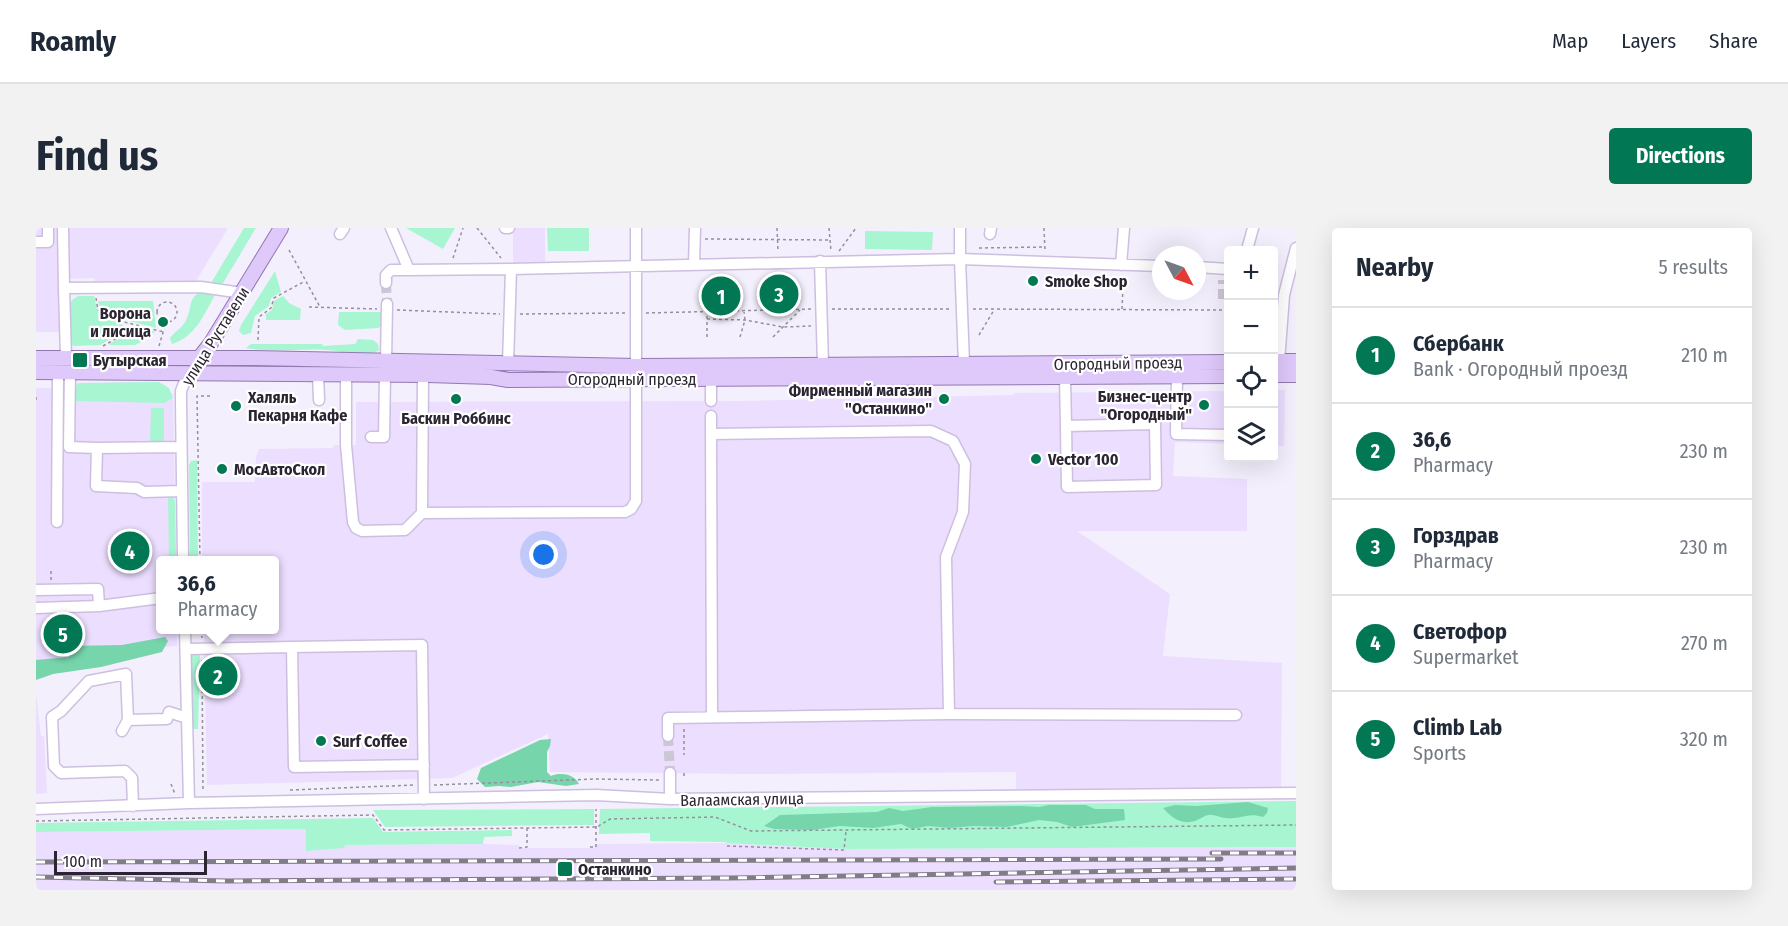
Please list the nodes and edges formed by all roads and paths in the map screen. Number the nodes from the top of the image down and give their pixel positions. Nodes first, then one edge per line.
1 (48, 228) edge
2 (63, 228) edge
3 (281, 228) edge
4 (391, 228) edge
5 (463, 228) edge
6 (477, 228) edge
7 (636, 228) edge
8 (777, 228) edge
9 (829, 228) edge
10 (856, 228) edge
11 (960, 228) edge
12 (1044, 228) edge
13 (1124, 228) edge
14 (1253, 228) edge
15 (695, 234) edge
16 (777, 240) junction
17 (830, 240) junction
18 (36, 242) edge
19 (1248, 246) edge
20 (1296, 248) edge
21 (289, 250) dead end
22 (778, 255) dead end
23 (960, 259) junction
24 (826, 261) junction
25 (1045, 262) junction
26 (694, 264) junction
27 (1121, 265) junction
28 (1152, 266) edge
29 (636, 267) junction
30 (449, 269) junction
31 (511, 269) junction
32 (1206, 269) edge
33 (409, 270) junction
34 (1224, 272) edge
35 (305, 281) junction
36 (386, 283) dead end
37 (1123, 287) dead end
38 (64, 288) junction
39 (242, 293) junction
40 (96, 294) dead end
41 (309, 307) dead end
42 (387, 307) junction
43 (320, 308) junction
44 (801, 309) junction
45 (821, 309) junction
46 (963, 309) junction
47 (995, 309) junction
48 (1122, 309) junction
49 (744, 310) junction
50 (1224, 310) edge
51 (707, 311) junction
52 (635, 313) junction
53 (509, 314) junction
54 (707, 320) junction
55 (745, 320) junction
56 (166, 322) junction
57 (138, 326) junction
58 (821, 326) junction
59 (783, 327) junction
60 (164, 332) junction
61 (979, 335) dead end
62 (707, 337) dead end
63 (740, 337) dead end
64 (773, 337) dead end
65 (258, 340) dead end
66 (159, 347) dead end
67 (98, 348) dead end
68 (1277, 354) edge
69 (36, 358) edge
70 (199, 359) junction
71 (1278, 361) edge
72 (1296, 361) edge
73 (1224, 362) edge
74 (508, 364) junction
75 (964, 364) junction
76 (823, 365) junction
77 (65, 367) junction
78 (385, 368) junction
79 (36, 372) edge
80 (188, 373) junction
81 (636, 373) junction
82 (318, 374) junction
83 (346, 374) junction
84 (426, 375) junction
85 (1278, 375) edge
86 (1296, 375) edge
87 (1177, 376) junction
88 (1224, 376) edge
89 (1065, 378) junction
90 (711, 379) junction
91 (36, 396) edge
92 (212, 396) dead end
93 (319, 400) dead end
94 (36, 401) edge
95 (711, 401) dead end
96 (711, 416) dead end
97 (1066, 426) junction
98 (711, 434) junction
99 (1224, 435) edge
100 (371, 436) dead end
101 (181, 447) junction
102 (97, 448) junction
103 (427, 480) dead end
104 (182, 491) junction
105 (422, 513) junction
106 (57, 522) dead end
107 (183, 556) edge
108 (200, 556) edge
109 (36, 590) edge
110 (156, 599) edge
111 (99, 606) junction
112 (36, 608) edge
113 (185, 634) edge
114 (292, 647) junction
115 (186, 649) junction
116 (949, 714) junction
117 (1236, 715) dead end
118 (683, 717) junction
119 (712, 717) junction
120 (187, 718) junction
121 (128, 720) junction
122 (122, 731) dead end
123 (668, 736) tunnel mouth
124 (684, 755) dead end
125 (424, 765) junction
126 (684, 772) dead end
127 (669, 773) tunnel mouth
128 (684, 780) dead end
129 (1296, 793) edge
130 (424, 799) junction
131 (670, 800) junction
132 (189, 803) junction
133 (133, 806) junction
134 (36, 809) edge
135 (596, 809) dead end
136 (36, 821) edge
137 (1296, 825) edge
138 (597, 827) junction
139 (527, 828) junction
140 (846, 830) junction
141 (727, 846) dead end
142 (590, 847) dead end
143 (519, 848) dead end

1 - 18 street
2 - 38 street
3 - 39 main road, улица Руставели
4 - 33 street
5 - 30 path
6 - 31 path
7 - 29 street
8 - 16 path
9 - 17 path
10 - 24 path
11 - 23 street
12 - 25 path
13 - 27 street
14 - 19 street
15 - 16 path
15 - 26 street
16 - 17 path
16 - 22 path
17 - 24 path
20 - 68 street
21 - 35 path
23 - 24 street
23 - 25 street
23 - 46 street
24 - 26 street
24 - 45 street
25 - 27 street
26 - 29 street
27 - 28 street
29 - 31 street
29 - 52 street
30 - 31 street
30 - 33 street
31 - 53 street
32 - 34 street
33 - 36 street
35 - 43 path
35 - 65 path
37 - 48 path
38 - 39 street
38 - 77 street
39 - 70 main road, улица Руставели
40 - 57 path
41 - 43 path
42 - 43 path
42 - 53 path
42 - 78 street
44 - 45 path
44 - 49 path
44 - 59 path
45 - 46 path
45 - 58 street
46 - 47 path
46 - 75 street
47 - 48 path
47 - 61 path
48 - 50 path
49 - 51 path
49 - 55 path
51 - 52 path
51 - 54 path
52 - 53 path
52 - 81 street
53 - 74 street
54 - 55 path
54 - 62 path
55 - 59 path
55 - 63 path
56 - 56 path
56 - 60 path
57 - 60 path
57 - 67 path
58 - 59 path
58 - 76 street
59 - 64 path
60 - 66 path
69 - 77 main road, Огородный проезд
70 - 77 main road, Огородный проезд
70 - 78 main road, Огородный проезд
70 - 80 main road, улица Руставели
71 - 72 main road
73 - 75 main road, Огородный проезд
74 - 78 main road, Огородный проезд
74 - 81 main road, Огородный проезд
75 - 76 main road, Огородный проезд
76 - 81 main road, Огородный проезд
77 - 79 main road, Огородный проезд
77 - 80 main road, Огородный проезд
77 - 102 street
77 - 106 street
78 - 83 main road, Огородный проезд
78 - 84 main road, Огородный проезд
78 - 100 street
80 - 82 main road, Огородный проезд
80 - 101 street, улица Руставели
81 - 84 main road, Огородный проезд
81 - 90 main road, Огородный проезд
81 - 105 street
82 - 83 main road, Огородный проезд
82 - 93 street
83 - 105 street
84 - 103 street
84 - 105 street
85 - 86 main road
87 - 88 main road, Огородный проезд
87 - 89 main road, Огородный проезд
87 - 99 street
89 - 90 main road, Огородный проезд
89 - 97 street
90 - 95 street
91 - 94 path
92 - 108 path
96 - 98 street
97 - 97 street
98 - 116 street
98 - 119 street
101 - 102 street
101 - 104 street, улица Руставели
102 - 104 street
104 - 107 street, улица Руставели
109 - 111 street
110 - 111 street
111 - 112 street
113 - 115 street
114 - 115 street
114 - 125 street
114 - 125 street
115 - 120 street
116 - 117 street
116 - 119 street
118 - 119 street
118 - 123 street
118 - 124 path
120 - 121 street
120 - 132 street
121 - 122 street
121 - 133 street
125 - 130 street
126 - 128 path
127 - 131 street
129 - 131 street, Валаамская улица
130 - 131 street, Валаамская улица
130 - 132 street, Валаамская улица
132 - 133 street, Валаамская улица
133 - 134 street, Валаамская улица
135 - 138 path
136 - 139 path
137 - 140 path
138 - 139 path
138 - 140 path
138 - 142 path
139 - 143 path
140 - 141 path

